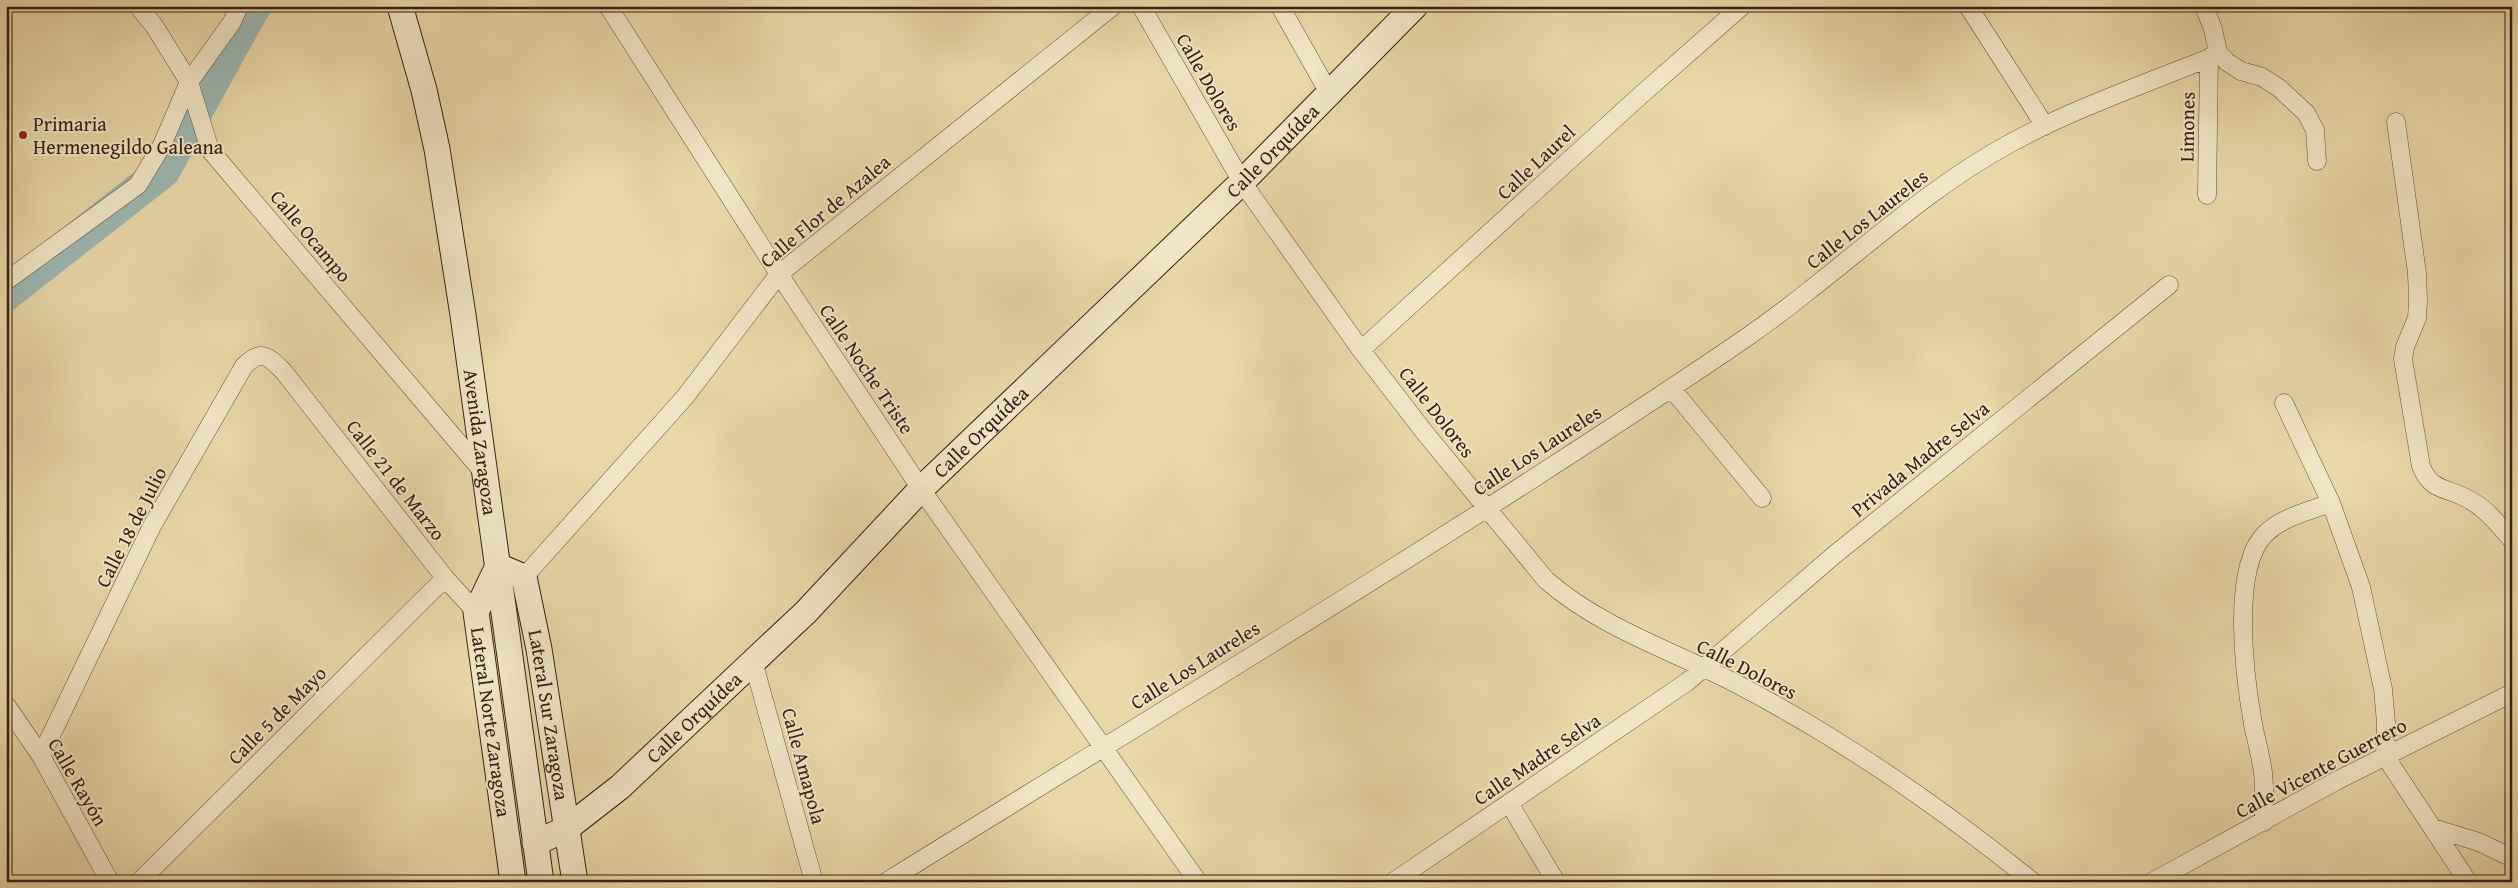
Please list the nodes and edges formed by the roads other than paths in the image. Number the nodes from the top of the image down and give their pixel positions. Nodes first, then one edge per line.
1 (138, 6) edge
2 (239, 6) edge
3 (400, 6) edge
4 (608, 6) edge
5 (1113, 6) edge
6 (1141, 6) edge
7 (1280, 6) edge
8 (1415, 6) edge
9 (1742, 6) edge
10 (1968, 6) edge
11 (2204, 6) edge
12 (2214, 55) junction
13 (192, 89) junction
14 (1329, 93) junction
15 (2396, 122) dead end
16 (2045, 126) junction
17 (2317, 161) dead end
18 (1242, 182) junction
19 (2207, 196) dead end
20 (779, 274) junction
21 (6, 282) edge
22 (2169, 285) dead end
23 (1361, 350) junction
24 (284, 372) joint
25 (1671, 388) junction
26 (2284, 403) dead end
27 (484, 473) junction
28 (921, 489) junction
29 (1762, 498) dead end
30 (2331, 503) junction
31 (1487, 509) junction
32 (2512, 540) edge
33 (498, 566) junction
34 (524, 577) junction
35 (444, 578) junction
36 (476, 612) junction
37 (754, 661) junction
38 (1701, 668) junction
39 (2512, 693) edge
40 (6, 705) edge
41 (1103, 747) junction
42 (41, 756) junction
43 (2385, 756) junction
44 (1509, 803) junction
45 (2264, 822) junction
46 (2433, 828) junction
47 (566, 829) junction
48 (535, 843) junction
49 (2512, 858) edge
50 (540, 881) edge
51 (110, 882) edge
52 (139, 882) edge
53 (451, 882) edge
54 (469, 882) edge
55 (513, 882) edge
56 (575, 882) edge
57 (814, 882) edge
58 (886, 882) edge
59 (1198, 882) edge
60 (1393, 882) edge
61 (1556, 882) edge
62 (2033, 882) edge
63 (2152, 882) edge
64 (2468, 882) edge

1 - 13 street, Calle Ocampo
2 - 13 street
3 - 27 street, Avenida Zaragoza
4 - 20 street, Calle Noche Triste
5 - 20 street, Calle Flor de Azalea
6 - 18 street, Calle Dolores
7 - 14 street
8 - 14 street, Calle Orquídea
9 - 23 street, Calle Laurel
10 - 16 street
11 - 12 street, Limones
12 - 16 street, Calle Los Laureles
12 - 17 street
12 - 19 street, Limones
13 - 21 street
13 - 27 street, Calle Ocampo
14 - 18 street, Calle Orquídea
15 - 32 street
16 - 25 street, Calle Los Laureles
18 - 23 street, Calle Dolores
18 - 28 street, Calle Orquídea
20 - 28 street, Calle Noche Triste
20 - 34 street, Calle Flor de Azalea
22 - 38 street, Privada Madre Selva
23 - 31 street, Calle Dolores
24 - 35 street, Calle 21 de Marzo
24 - 42 street, Calle 18 de Julio
25 - 29 street
25 - 31 street, Calle Los Laureles
26 - 30 street
27 - 33 street, Avenida Zaragoza
28 - 37 street, Calle Orquídea
28 - 41 street, Calle Noche Triste
30 - 43 street
30 - 45 street
31 - 38 street, Calle Dolores
31 - 41 street, Calle Los Laureles
33 - 34 street
33 - 36 street, Lateral Norte Zaragoza
33 - 48 street, Avenida Zaragoza
34 - 47 street, Lateral Sur Zaragoza
35 - 36 street, Calle 21 de Marzo
35 - 52 street, Calle 5 de Mayo
36 - 55 street, Lateral Norte Zaragoza
37 - 47 street, Calle Orquídea
37 - 57 street, Calle Amapola
38 - 44 street, Calle Madre Selva
38 - 62 street, Calle Dolores
39 - 43 street, Calle Vicente Guerrero
40 - 42 street, Calle Rayón
41 - 58 street, Calle Los Laureles
41 - 59 street, Calle Noche Triste
42 - 51 street, Calle Rayón
43 - 45 street, Calle Vicente Guerrero
43 - 46 street
44 - 60 street, Calle Madre Selva
44 - 61 street
45 - 63 street, Calle Vicente Guerrero
46 - 49 street
46 - 64 street
47 - 48 street, Calle Orquídea
47 - 56 street, Lateral Sur Zaragoza
48 - 50 street, Avenida Zaragoza
53 - 54 lane

